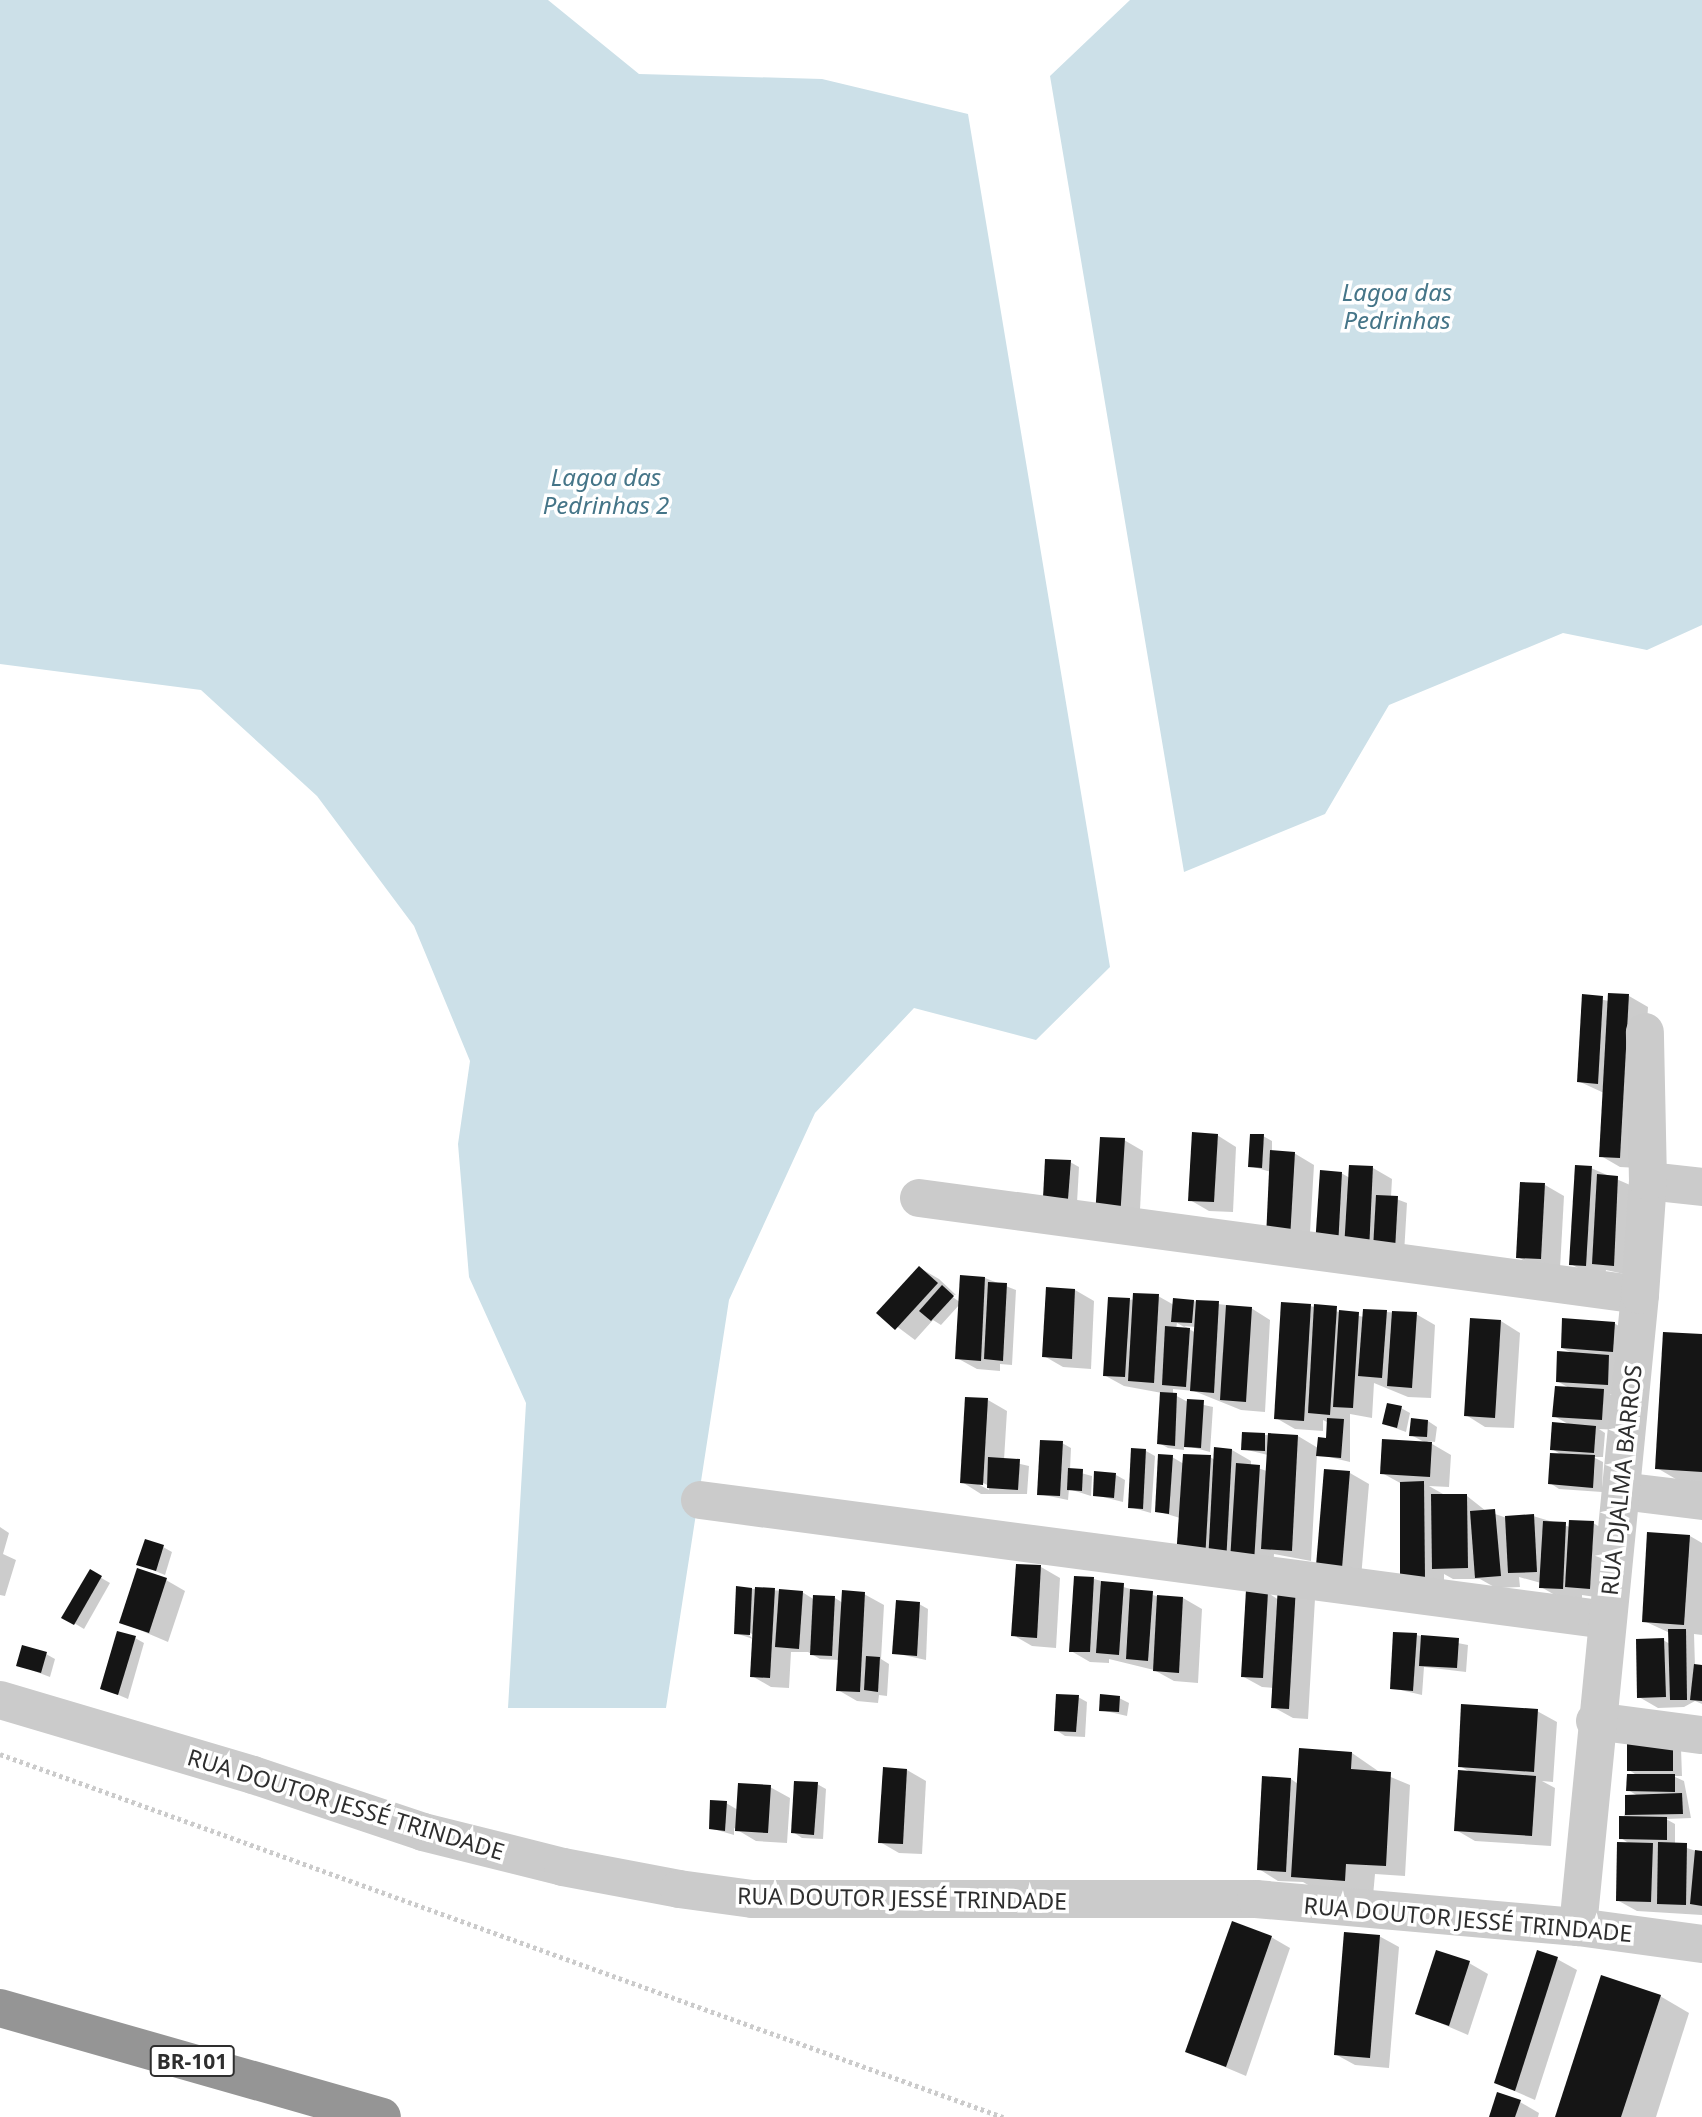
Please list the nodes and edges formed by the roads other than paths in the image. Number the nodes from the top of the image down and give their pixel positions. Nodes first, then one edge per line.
1 (1645, 1032) dead end
2 (1648, 1181) junction
3 (1702, 1188) edge
4 (919, 1198) dead end
5 (1640, 1294) junction
6 (1621, 1491) junction
7 (700, 1500) dead end
8 (1702, 1502) edge
9 (1606, 1620) junction
10 (0, 1700) edge
11 (1595, 1721) junction
12 (1702, 1735) edge
13 (1578, 1927) junction
14 (1702, 1944) edge
15 (0, 2008) edge
16 (382, 2117) edge

1 - 2 street, RUA DJALMA BARROS
2 - 3 street
2 - 5 street, RUA DJALMA BARROS
4 - 5 street
5 - 6 street, RUA DJALMA BARROS
6 - 8 street
6 - 9 street, RUA DJALMA BARROS
7 - 9 street
9 - 11 street, RUA DJALMA BARROS
10 - 13 street, RUA DOUTOR JESSÉ TRINDADE
11 - 12 street
11 - 13 street, RUA DJALMA BARROS
13 - 14 street, RUA DOUTOR JESSÉ TRINDADE
15 - 16 highway, BR-101

